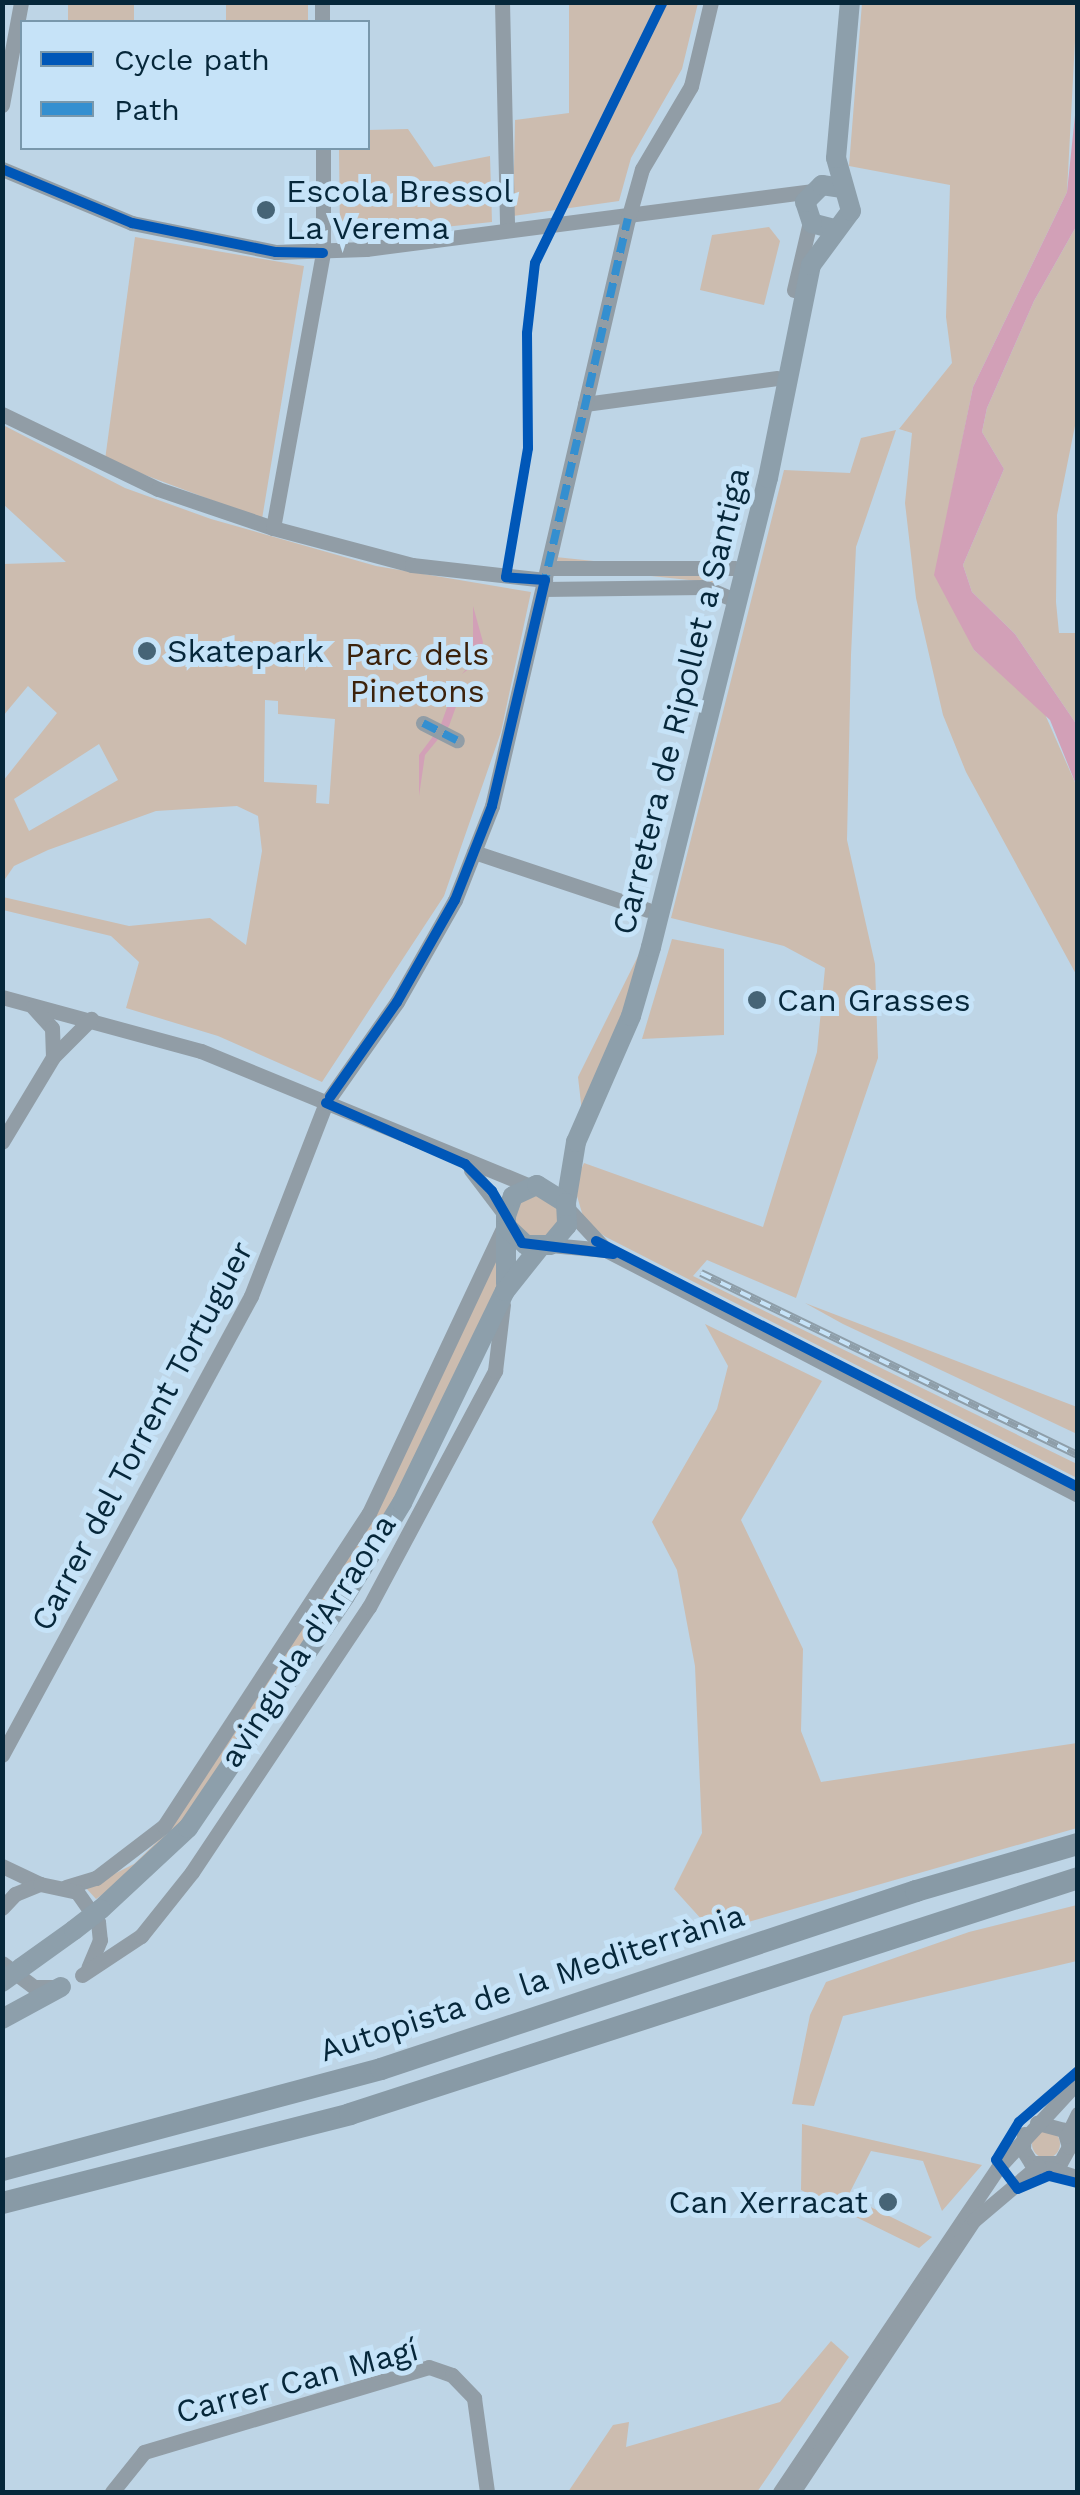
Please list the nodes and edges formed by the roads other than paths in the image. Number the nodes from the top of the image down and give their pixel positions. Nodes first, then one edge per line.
1 (21, 2) edge
2 (502, 2) edge
3 (711, 2) edge
4 (850, 2) edge
5 (2, 105) edge
6 (837, 136) junction
7 (323, 150) edge
8 (2, 169) edge
9 (841, 188) junction
10 (813, 190) junction
11 (772, 200) junction
12 (628, 219) junction
13 (808, 219) junction
14 (834, 228) junction
15 (507, 230) junction
16 (323, 253) junction
17 (812, 265) junction
18 (794, 290) dead end
19 (776, 378) dead end
20 (585, 404) junction
21 (2, 414) edge
22 (273, 528) junction
23 (735, 568) dead end
24 (545, 579) junction
25 (728, 597) dead end
26 (423, 722) dead end
27 (457, 740) dead end
28 (474, 852) junction
29 (648, 910) dead end
30 (2, 996) edge
31 (26, 1002) junction
32 (91, 1019) junction
33 (53, 1057) junction
34 (326, 1103) junction
35 (355, 1115) junction
36 (314, 1136) junction
37 (2, 1142) edge
38 (576, 1142) junction
39 (464, 1164) junction
40 (534, 1185) junction
41 (566, 1206) junction
42 (507, 1222) junction
43 (545, 1246) junction
44 (606, 1250) junction
45 (505, 1291) junction
46 (1078, 1495) edge
47 (2, 1755) edge
48 (1078, 1844) edge
49 (5, 1866) edge
50 (1078, 1878) edge
51 (40, 1884) junction
52 (66, 1886) junction
53 (2, 1908) edge
54 (12, 1965) edge
55 (82, 1975) junction
56 (2, 1982) edge
57 (61, 1986) junction
58 (2, 2019) edge
59 (1078, 2081) edge
60 (1078, 2113) edge
61 (1031, 2129) junction
62 (1071, 2150) edge
63 (1043, 2167) junction
64 (2, 2170) edge
65 (1078, 2178) edge
66 (2, 2203) edge
67 (112, 2492) edge
68 (486, 2492) edge
69 (780, 2492) edge
70 (793, 2492) edge

1 - 5 street
2 - 15 street
3 - 12 street, Carrer del Torrent Tortuguer
4 - 6 main road
6 - 9 main road
6 - 10 main road
7 - 16 street
8 - 16 street
9 - 10 main road
9 - 14 main road
10 - 11 street
10 - 13 main road
11 - 12 street
11 - 13 street
12 - 15 street
12 - 20 street, Carrer del Torrent Tortuguer
13 - 14 main road
13 - 17 main road
13 - 18 street
14 - 17 main road
15 - 16 street
16 - 22 street
17 - 38 main road, Carretera de Ripollet a Santiga
19 - 20 street
20 - 24 street, Carrer del Torrent Tortuguer
21 - 22 street
22 - 24 street
23 - 24 street
24 - 25 street
24 - 28 street, Carrer del Torrent Tortuguer
26 - 27 street
28 - 29 street
28 - 34 street, Carrer del Torrent Tortuguer
30 - 31 street
31 - 32 street
31 - 33 street
32 - 33 street
32 - 34 street
33 - 37 street
34 - 35 street
34 - 36 street, Carrer del Torrent Tortuguer
35 - 36 street
35 - 39 street
36 - 47 street, Carrer del Torrent Tortuguer
38 - 40 main road
38 - 41 main road
39 - 40 street
39 - 42 street
40 - 41 main road
40 - 42 main road
41 - 43 main road
41 - 44 street
42 - 43 main road
42 - 45 main road
42 - 52 street, avinguda d'Arraona
43 - 44 street
43 - 45 main road
44 - 46 street
45 - 54 main road, bridge
45 - 55 street, avinguda d'Arraona
48 - 64 highway, Autopista de la Mediterrània
49 - 51 street
50 - 66 highway, Autopista de la Mediterrània
51 - 52 street
51 - 53 street
52 - 55 street
54 - 56 main road, bridge
54 - 57 street
55 - 57 street, avinguda d'Arraona
57 - 58 main road
59 - 61 street
60 - 62 street
61 - 62 street
61 - 63 street
61 - 69 street
62 - 63 street
63 - 65 street
63 - 70 street
67 - 68 street, Carrer Can Magí

